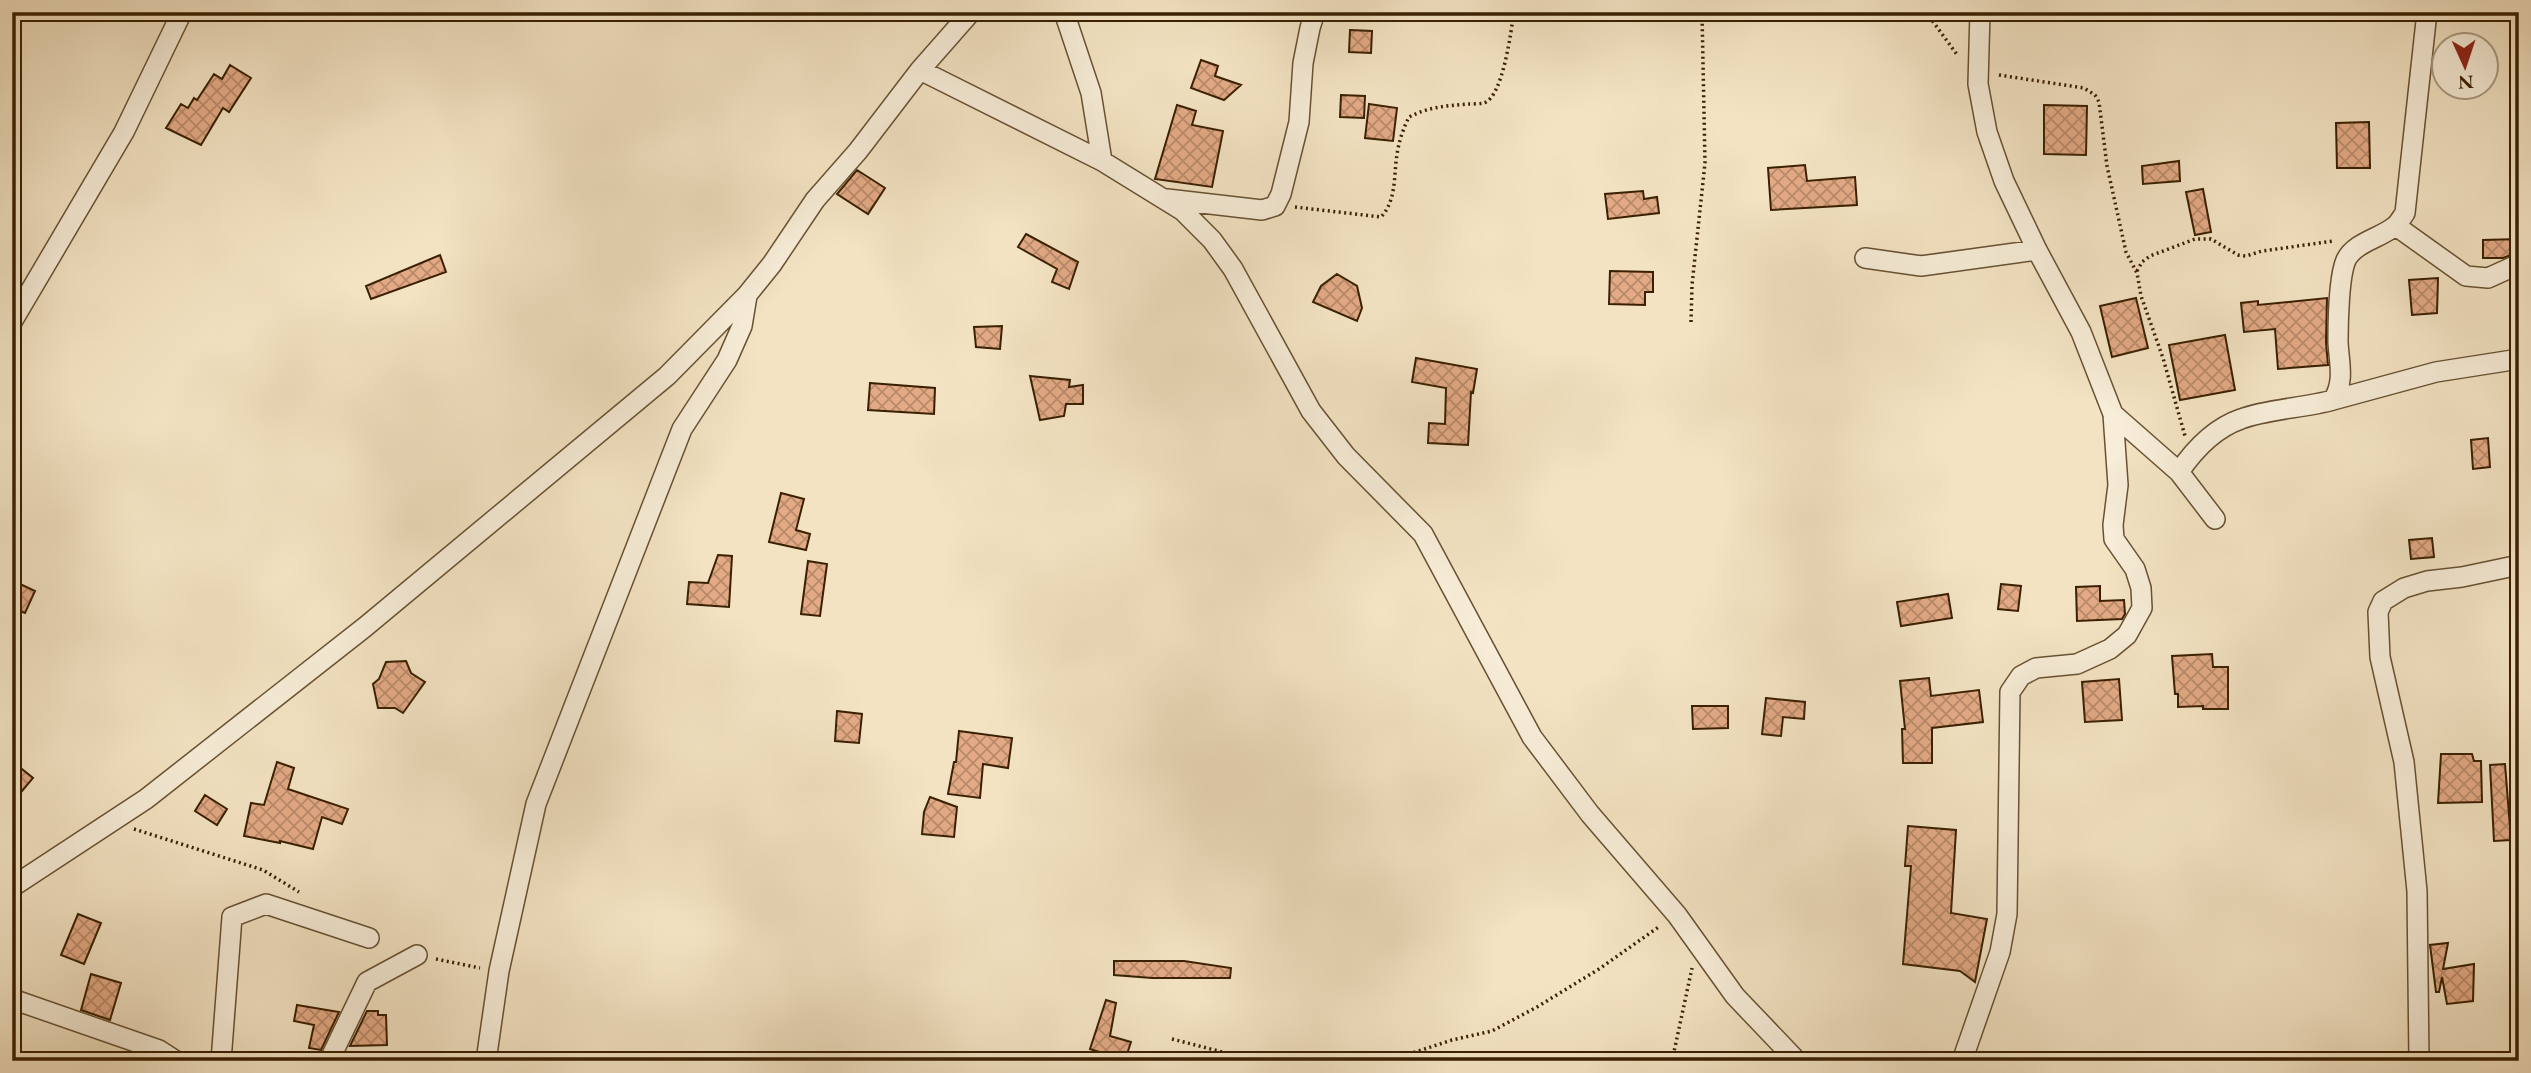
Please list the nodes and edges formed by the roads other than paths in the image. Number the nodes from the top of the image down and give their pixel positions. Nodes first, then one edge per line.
1 (182, 12) edge
2 (971, 12) edge
3 (1064, 12) edge
4 (1315, 12) edge
5 (1980, 12) edge
6 (2427, 12) edge
7 (920, 70) junction
8 (1102, 161) junction
9 (1163, 199) junction
10 (2396, 226) junction
11 (2037, 250) junction
12 (1866, 258) dead end
13 (2519, 264) edge
14 (747, 295) junction
15 (12, 322) edge
16 (2519, 359) edge
17 (2333, 400) junction
18 (2113, 414) junction
19 (2179, 472) junction
20 (2216, 519) dead end
21 (2519, 565) edge
22 (12, 887) edge
23 (369, 938) dead end
24 (417, 955) dead end
25 (12, 999) edge
26 (176, 1061) edge
27 (221, 1061) edge
28 (329, 1061) edge
29 (486, 1061) edge
30 (1797, 1061) edge
31 (1962, 1061) edge
32 (2419, 1061) edge

1 - 15 street
2 - 7 street
3 - 8 street
4 - 9 street
5 - 11 street
6 - 10 street
7 - 8 street
7 - 14 street
8 - 9 street
9 - 30 street
10 - 13 street
10 - 17 street
11 - 12 street
11 - 18 street
14 - 22 street
14 - 29 street
16 - 17 street
17 - 19 street
18 - 19 street
18 - 31 street
19 - 20 street
21 - 32 street
23 - 27 street
24 - 28 street
25 - 26 street

